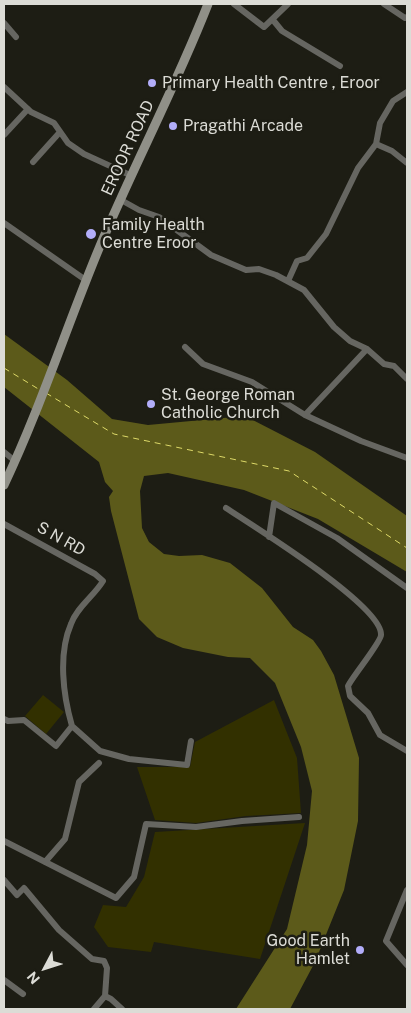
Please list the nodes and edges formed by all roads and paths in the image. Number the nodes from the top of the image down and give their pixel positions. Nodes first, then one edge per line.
1 (208, 4) edge
2 (234, 4) edge
3 (288, 4) edge
4 (384, 4) edge
5 (407, 17) edge
6 (273, 20) junction
7 (4, 23) edge
8 (16, 37) dead end
9 (340, 66) dead end
10 (4, 87) edge
11 (407, 92) edge
12 (28, 110) junction
13 (60, 132) junction
14 (4, 135) edge
15 (376, 144) junction
16 (33, 162) dead end
17 (407, 163) edge
18 (132, 176) junction
19 (121, 200) junction
20 (5, 227) edge
21 (87, 281) junction
22 (288, 281) junction
23 (185, 347) dead end
24 (367, 349) junction
25 (407, 379) edge
26 (305, 415) junction
27 (4, 452) edge
28 (407, 458) edge
29 (15, 461) junction
30 (4, 485) edge
31 (226, 508) dead end
32 (4, 524) edge
33 (269, 537) junction
34 (407, 588) edge
35 (4, 718) edge
36 (72, 726) junction
37 (191, 741) dead end
38 (407, 751) edge
39 (99, 764) dead end
40 (299, 817) dead end
41 (4, 841) edge
42 (45, 862) junction
43 (4, 880) edge
44 (407, 890) edge
45 (407, 965) edge
46 (4, 980) edge
47 (23, 994) dead end
48 (104, 996) junction
49 (94, 1009) edge
50 (122, 1009) edge

1 - 18 main road, EROOR ROAD
2 - 6 street
3 - 6 street
4 - 5 street
6 - 9 street
7 - 8 street
10 - 12 street
11 - 15 street
12 - 13 street
12 - 14 street
13 - 16 street
13 - 18 street
15 - 17 street
15 - 22 street
18 - 19 main road, EROOR ROAD
19 - 21 main road, EROOR ROAD
19 - 22 street
20 - 21 street
21 - 29 main road, EROOR ROAD
22 - 24 street
23 - 26 street
24 - 25 street
24 - 26 street
26 - 28 street
27 - 29 street
29 - 30 main road
31 - 33 street
32 - 36 street, S N RD
33 - 34 street
33 - 38 street
35 - 36 street
36 - 37 street
39 - 42 street
40 - 42 street
41 - 42 street
43 - 48 street
44 - 45 street
46 - 47 street
48 - 49 street
48 - 50 street

